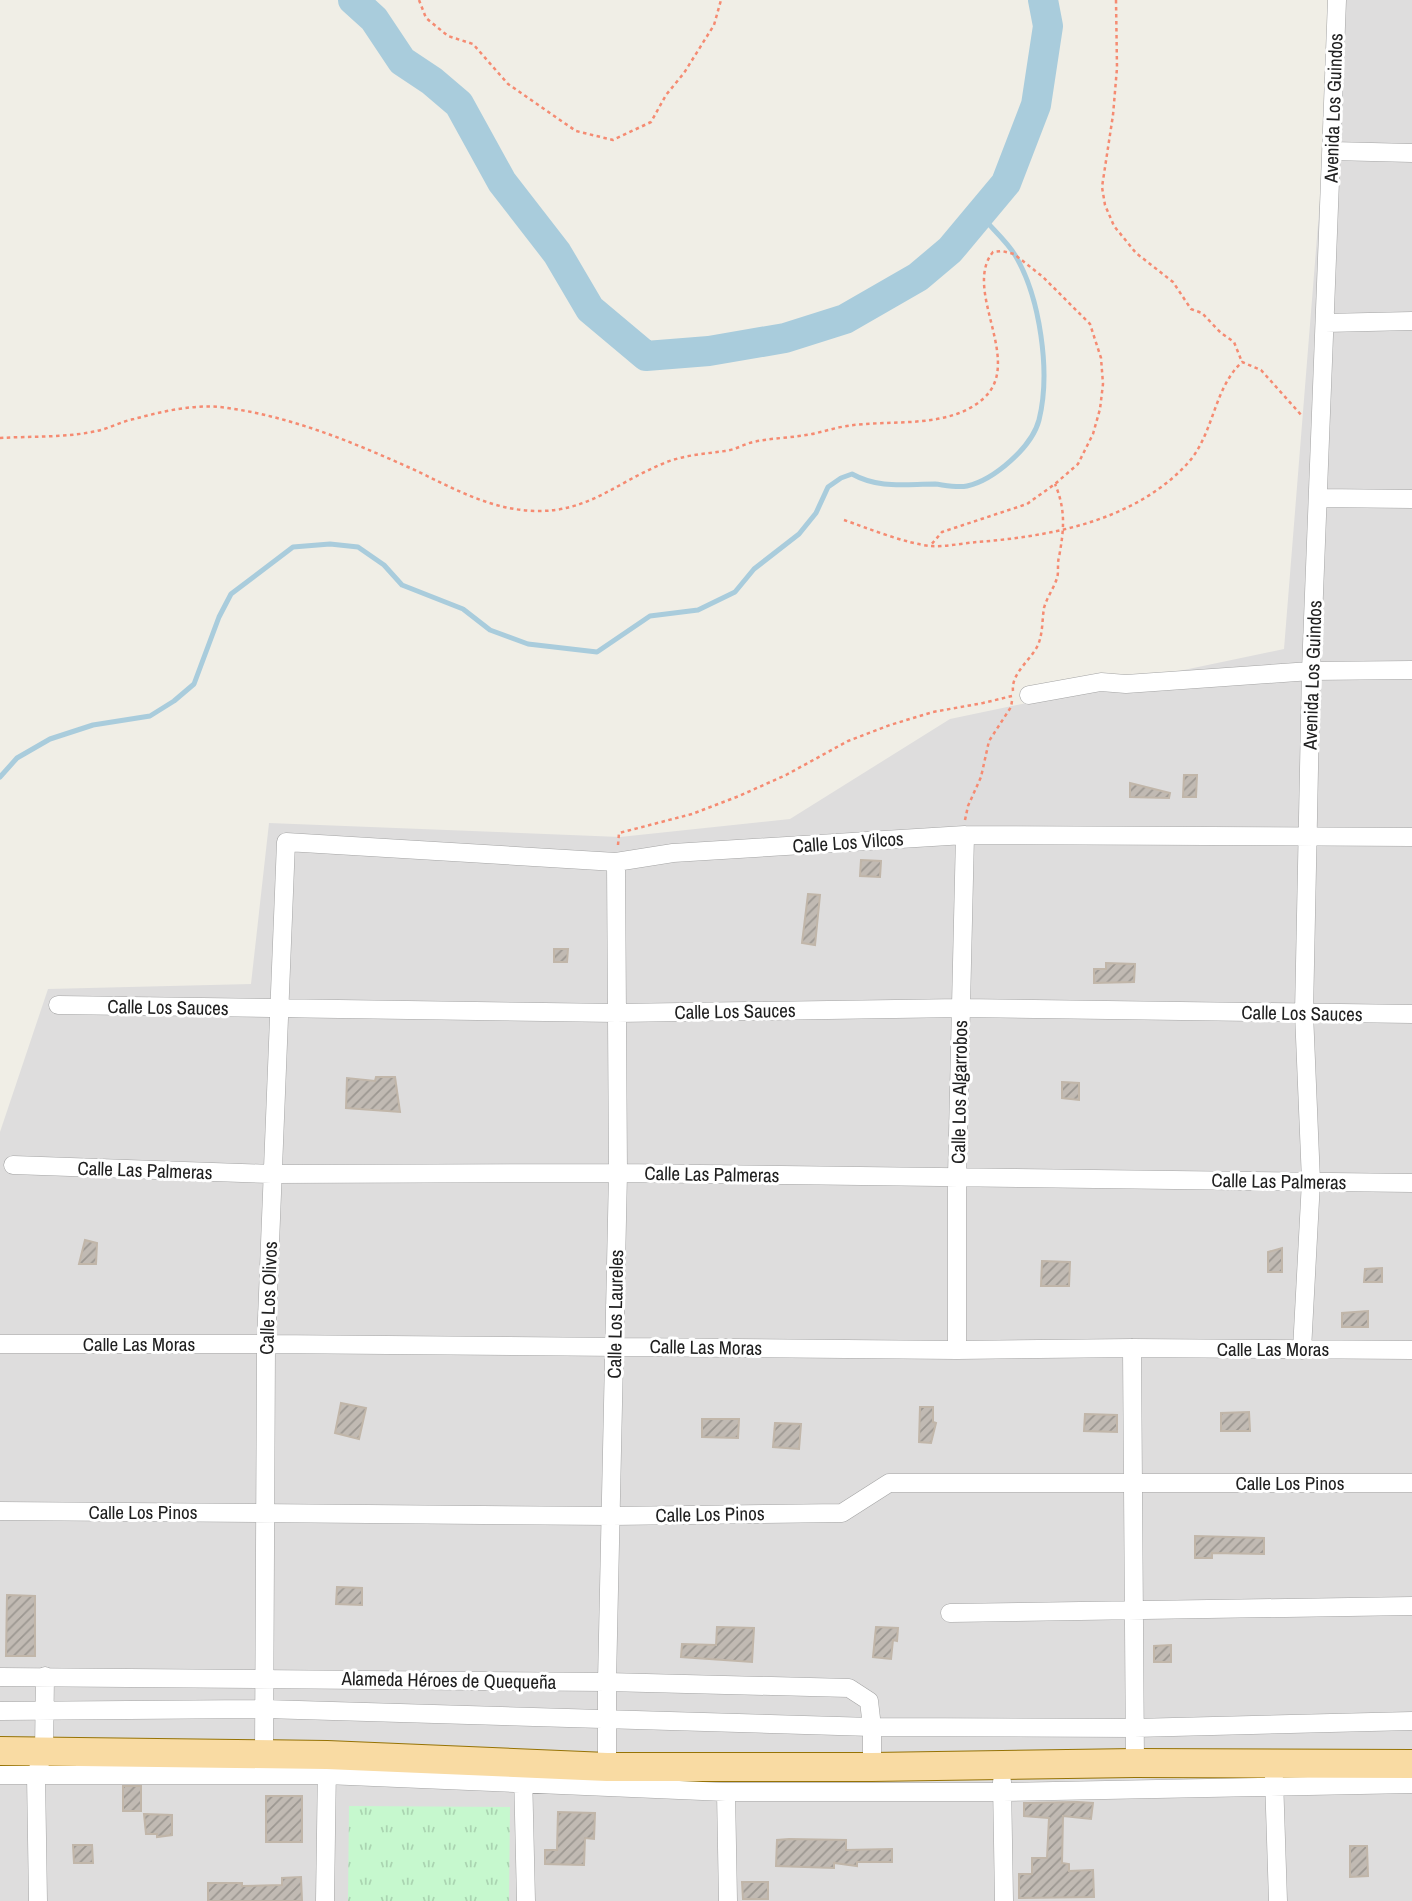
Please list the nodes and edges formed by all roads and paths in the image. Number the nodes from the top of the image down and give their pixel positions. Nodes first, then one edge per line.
1 (419, 0) edge
2 (721, 0) edge
3 (1116, 0) edge
4 (1337, 0) edge
5 (1332, 151) junction
6 (1412, 153) edge
7 (1412, 321) edge
8 (1325, 323) junction
9 (1242, 362) junction
10 (1322, 426) junction
11 (0, 438) edge
12 (1055, 484) junction
13 (1319, 498) junction
14 (1412, 499) edge
15 (844, 520) dead end
16 (1063, 530) junction
17 (930, 546) junction
18 (1412, 670) edge
19 (1311, 671) junction
20 (1021, 695) junction
21 (965, 835) junction
22 (1307, 837) junction
23 (1412, 837) edge
24 (286, 842) joint
25 (616, 862) junction
26 (58, 1005) dead end
27 (279, 1008) junction
28 (961, 1008) junction
29 (617, 1013) junction
30 (1304, 1013) junction
31 (1412, 1014) edge
32 (13, 1165) dead end
33 (618, 1173) junction
34 (272, 1174) junction
35 (957, 1177) junction
36 (1311, 1181) junction
37 (1412, 1182) edge
38 (0, 1344) edge
39 (267, 1344) junction
40 (614, 1347) junction
41 (1132, 1348) junction
42 (957, 1350) junction
43 (1302, 1350) junction
44 (1412, 1350) edge
45 (1134, 1482) junction
46 (1412, 1483) edge
47 (0, 1511) edge
48 (267, 1512) junction
49 (612, 1516) junction
50 (1412, 1606) edge
51 (1134, 1611) junction
52 (950, 1613) dead end
53 (45, 1676) junction
54 (0, 1677) edge
55 (265, 1678) junction
56 (607, 1682) junction
57 (265, 1709) junction
58 (45, 1710) junction
59 (0, 1711) edge
60 (608, 1719) junction
61 (1412, 1721) edge
62 (872, 1727) junction
63 (1135, 1728) junction
64 (0, 1751) edge
65 (264, 1754) junction
66 (40, 1763) junction
67 (1135, 1763) junction
68 (1412, 1764) edge
69 (327, 1765) junction
70 (607, 1767) junction
71 (872, 1767) junction
72 (523, 1774) junction
73 (0, 1775) edge
74 (1273, 1775) junction
75 (1002, 1779) junction
76 (1412, 1784) edge
77 (726, 1792) junction
78 (38, 1901) edge
79 (325, 1901) edge
80 (526, 1901) edge
81 (728, 1901) edge
82 (1004, 1901) edge
83 (1278, 1901) edge

1 - 2 path
3 - 9 path
4 - 5 street, Avenida Los Guindos
5 - 6 street
5 - 8 street, Avenida Los Guindos
7 - 8 street
8 - 10 street, Avenida Los Guindos
9 - 10 path
9 - 16 path
10 - 13 street, Avenida Los Guindos
11 - 12 path
12 - 16 path
12 - 17 path
13 - 14 street
13 - 19 street, Avenida Los Guindos
15 - 17 path
16 - 17 path
16 - 20 path
18 - 19 street
19 - 20 street
19 - 22 street, Avenida Los Guindos
20 - 21 path
20 - 25 path
21 - 22 street, Calle Los Vilcos
21 - 25 street, Calle Los Vilcos
21 - 28 street, Calle Los Algarrobos
22 - 23 street, Calle Los Vilcos
22 - 30 street, Avenida Los Guindos
24 - 25 street, Calle Los Vilcos
24 - 27 street, Calle Los Olivos
25 - 29 street, Calle Los Laureles
26 - 27 street, Calle Los Sauces
27 - 29 street, Calle Los Sauces
27 - 34 street, Calle Los Olivos
28 - 29 street, Calle Los Sauces
28 - 30 street, Calle Los Sauces
28 - 35 street, Calle Los Algarrobos
29 - 33 street, Calle Los Laureles
30 - 31 street, Calle Los Sauces
30 - 36 street, Avenida Los Guindos
32 - 34 street, Calle Las Palmeras
33 - 34 street, Calle Las Palmeras
33 - 35 street, Calle Las Palmeras
33 - 40 street, Calle Los Laureles
34 - 39 street, Calle Los Olivos
35 - 36 street, Calle Las Palmeras
35 - 42 street, Calle Los Algarrobos
36 - 37 street, Calle Las Palmeras
36 - 43 street, Avenida Los Guindos
38 - 39 street, Calle Las Moras
39 - 40 street, Calle Las Moras
39 - 48 street, Calle Los Olivos
40 - 42 street, Calle Las Moras
40 - 49 street, Calle Los Laureles
41 - 42 street, Calle Las Moras
41 - 43 street, Calle Las Moras
41 - 45 street
43 - 44 street, Calle Las Moras
45 - 46 street, Calle Los Pinos
45 - 49 street, Calle Los Pinos
45 - 51 street
47 - 48 street, Calle Los Pinos
48 - 49 street, Calle Los Pinos
48 - 55 street, Calle Los Olivos
49 - 56 street, Calle Los Laureles
50 - 51 street
51 - 52 street
51 - 63 street
53 - 54 street, Alameda Héroes de Quequeña
53 - 55 street, Alameda Héroes de Quequeña
53 - 58 street
55 - 56 street, Alameda Héroes de Quequeña
55 - 57 street, Calle Los Olivos
56 - 60 street, Calle Los Laureles
56 - 62 street, Alameda Héroes de Quequeña
57 - 58 street, Alameda Héroes de Quequeña
57 - 60 street, Alameda Héroes de Quequeña
57 - 65 street, Calle Los Olivos
58 - 59 street, Alameda Héroes de Quequeña
58 - 66 street
60 - 62 street, Alameda Héroes de Quequeña
60 - 70 street, Calle Los Laureles
61 - 63 street
62 - 63 street
62 - 71 street, Alameda Héroes de Quequeña
63 - 67 street
64 - 66 main road
65 - 66 main road
65 - 69 main road
66 - 69 street
66 - 73 street
66 - 78 street
67 - 74 main road
67 - 75 main road
68 - 74 main road
69 - 72 main road
69 - 79 street
70 - 71 main road
70 - 72 main road
71 - 75 main road
72 - 77 street
72 - 80 street
74 - 75 street
74 - 76 street
74 - 83 street
75 - 77 street
75 - 82 street
77 - 81 street

